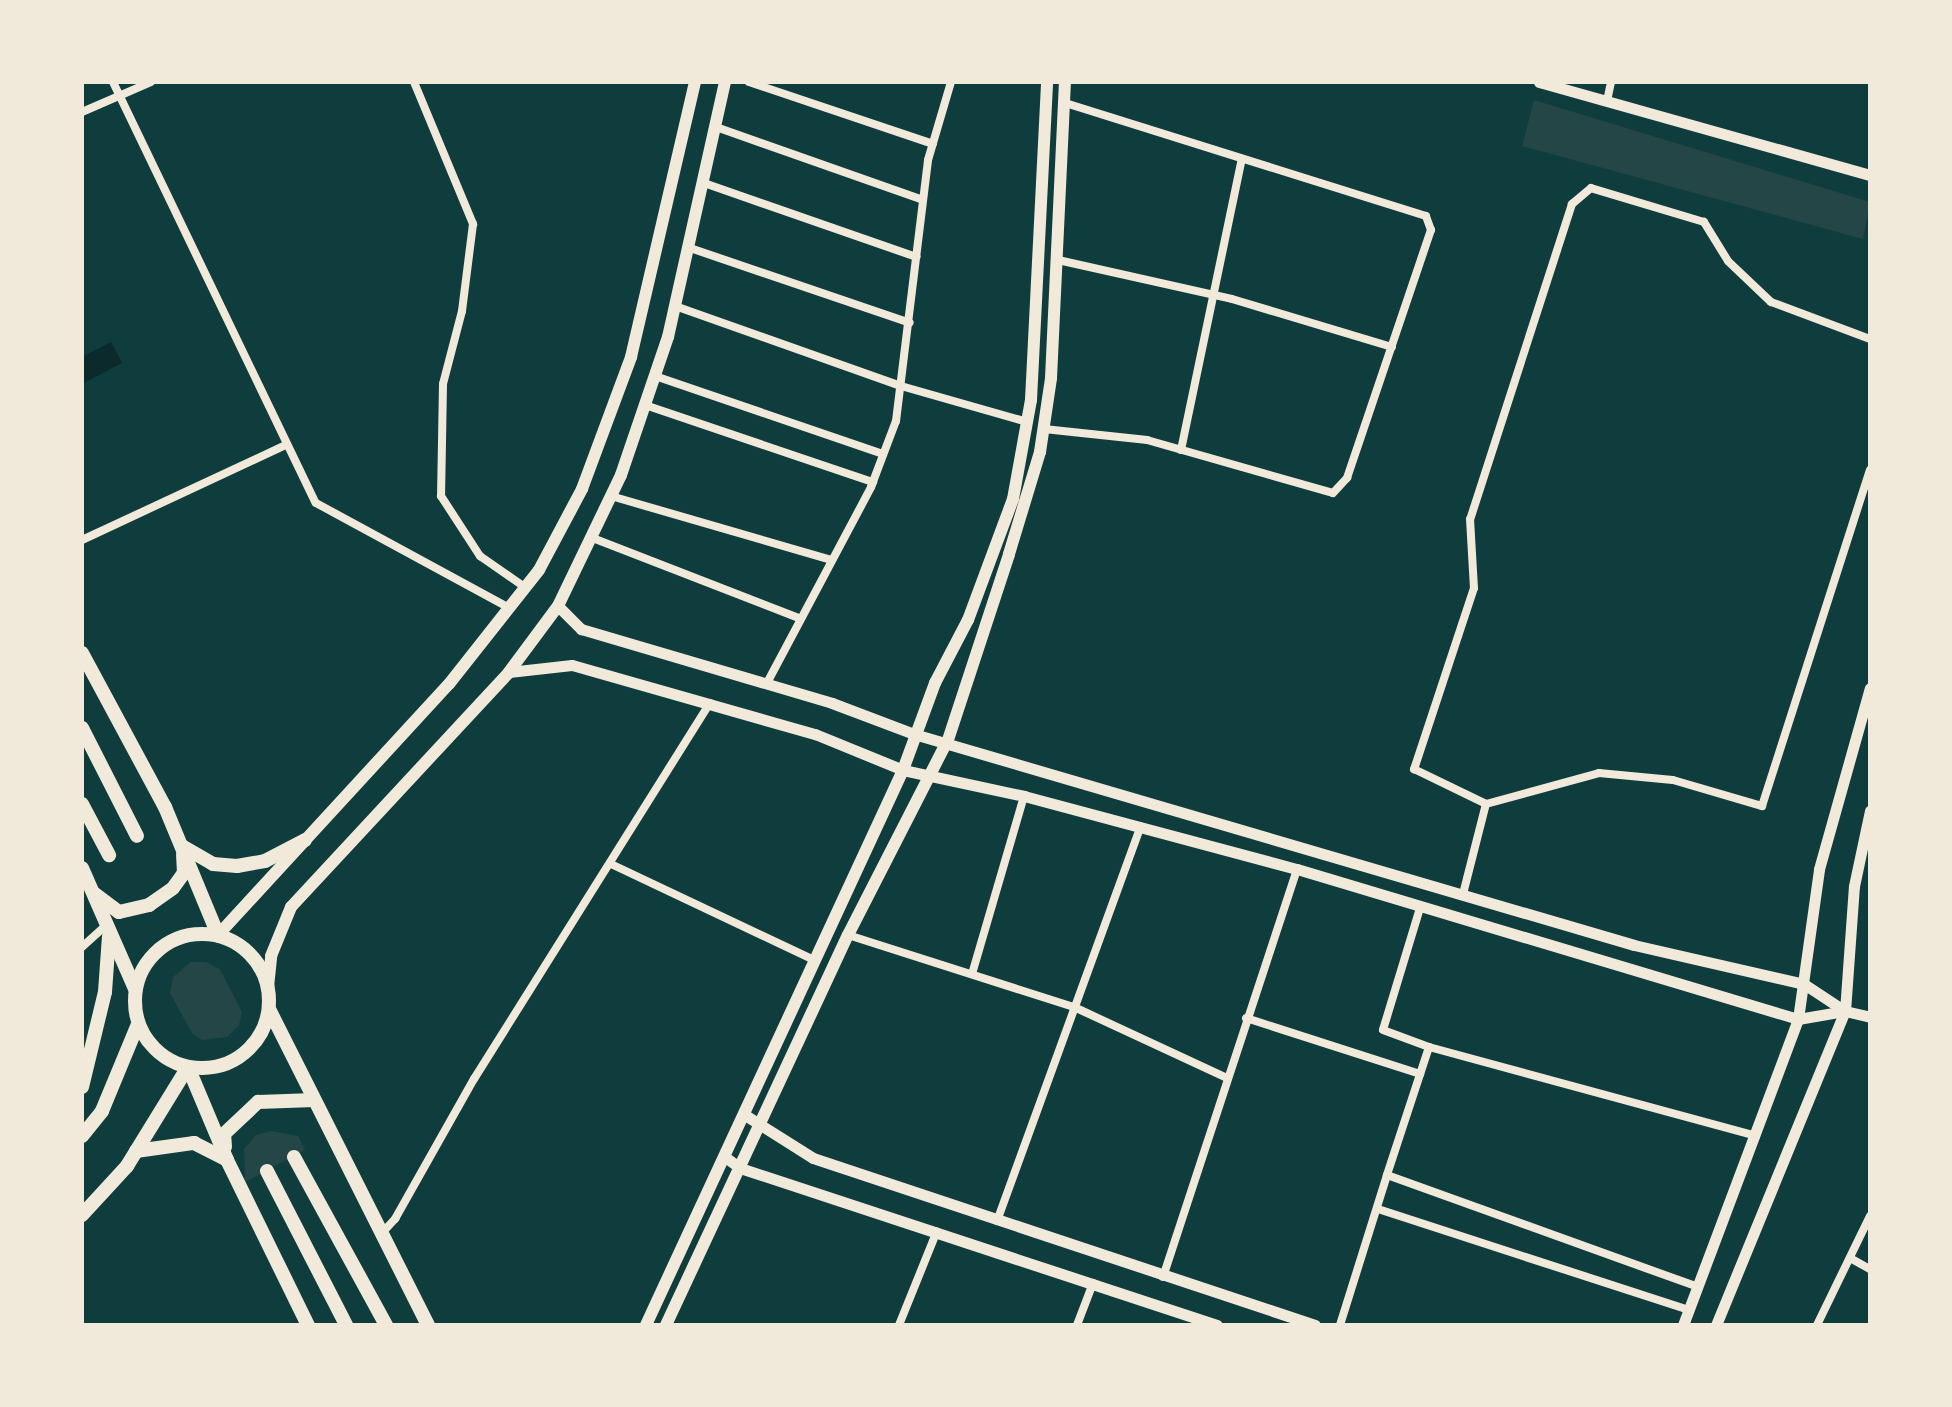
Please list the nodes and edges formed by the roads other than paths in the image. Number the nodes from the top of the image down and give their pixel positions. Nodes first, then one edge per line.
1 (113, 82) edge
2 (151, 82) edge
3 (414, 82) edge
4 (695, 82) edge
5 (725, 82) edge
6 (749, 82) edge
7 (951, 82) edge
8 (1047, 82) edge
9 (1065, 82) edge
10 (1539, 82) edge
11 (1611, 82) edge
12 (120, 95) junction
13 (1607, 101) junction
14 (1065, 103) junction
15 (82, 112) edge
16 (716, 127) junction
17 (933, 144) junction
18 (1242, 159) junction
19 (1870, 175) edge
20 (704, 183) junction
21 (923, 200) junction
22 (690, 248) junction
23 (917, 257) junction
24 (1058, 260) junction
25 (1217, 295) junction
26 (675, 306) junction
27 (910, 323) junction
28 (1870, 339) edge
29 (1392, 347) junction
30 (655, 376) junction
31 (901, 386) junction
32 (645, 405) junction
33 (1027, 422) junction
34 (1044, 429) junction
35 (286, 445) junction
36 (1181, 450) junction
37 (883, 454) junction
38 (1870, 470) edge
39 (873, 482) junction
40 (611, 496) junction
41 (590, 537) junction
42 (82, 540) edge
43 (832, 560) junction
44 (526, 588) junction
45 (558, 606) junction
46 (509, 608) junction
47 (801, 619) junction
48 (82, 653) edge
49 (509, 672) junction
50 (767, 683) junction
51 (1870, 688) edge
52 (710, 703) junction
53 (82, 728) edge
54 (914, 734) junction
55 (948, 740) junction
56 (903, 770) junction
57 (926, 777) junction
58 (1024, 796) junction
59 (82, 804) edge
60 (1486, 804) junction
61 (1870, 811) edge
62 (1141, 826) junction
63 (137, 836) dead end
64 (305, 840) junction
65 (182, 845) junction
66 (109, 855) dead end
67 (611, 864) junction
68 (82, 868) edge
69 (1297, 869) junction
70 (95, 894) junction
71 (1463, 894) junction
72 (1420, 908) junction
73 (107, 931) junction
74 (218, 935) junction
75 (848, 935) junction
76 (82, 947) edge
77 (812, 959) junction
78 (972, 974) junction
79 (1804, 984) junction
80 (268, 987) junction
81 (135, 989) junction
82 (1074, 1007) junction
83 (269, 1009) junction
84 (1845, 1011) junction
85 (1870, 1017) edge
86 (1246, 1018) junction
87 (1798, 1019) junction
88 (138, 1024) junction
89 (1429, 1047) junction
90 (188, 1067) junction
91 (1420, 1074) junction
92 (1227, 1078) junction
93 (82, 1087) edge
94 (314, 1100) junction
95 (745, 1115) junction
96 (760, 1127) junction
97 (82, 1136) edge
98 (1757, 1137) junction
99 (136, 1151) junction
100 (294, 1157) dead end
101 (725, 1157) junction
102 (227, 1160) junction
103 (740, 1168) junction
104 (267, 1171) dead end
105 (1387, 1175) junction
106 (1378, 1209) junction
107 (82, 1215) edge
108 (1870, 1216) edge
109 (997, 1221) junction
110 (937, 1231) junction
111 (381, 1234) junction
112 (1850, 1258) junction
113 (1870, 1269) edge
114 (1162, 1277) junction
115 (1093, 1283) junction
116 (1696, 1286) junction
117 (1689, 1310) junction
118 (1276, 1320) edge
119 (670, 1323) edge
120 (308, 1325) edge
121 (346, 1325) edge
122 (386, 1325) edge
123 (428, 1325) edge
124 (646, 1325) edge
125 (899, 1325) edge
126 (1077, 1325) edge
127 (1217, 1325) edge
128 (1315, 1325) edge
129 (1340, 1325) edge
130 (1683, 1325) edge
131 (1716, 1325) edge
132 (1817, 1325) edge

1 - 12 street
2 - 12 street
3 - 44 street
4 - 44 main road
5 - 16 main road
6 - 17 street
7 - 17 street
8 - 33 main road
9 - 14 main road
10 - 13 street
11 - 13 street
12 - 15 street
12 - 35 street
13 - 19 street
14 - 18 street
14 - 24 main road
16 - 20 main road
16 - 21 street
17 - 21 street
18 - 25 street
18 - 29 street
20 - 22 main road
20 - 23 street
21 - 23 street
22 - 26 main road
22 - 27 street
23 - 27 street
24 - 25 street
24 - 34 main road
25 - 29 street
25 - 36 street
26 - 30 main road
26 - 31 street
27 - 31 street
28 - 60 street
29 - 36 street
30 - 32 main road
30 - 37 street
31 - 33 street
31 - 37 street
32 - 39 street
32 - 40 main road
33 - 54 main road
34 - 36 street
34 - 55 main road
35 - 42 street
35 - 46 street
37 - 39 street
38 - 60 street
39 - 43 street
40 - 41 main road
40 - 43 street
41 - 45 main road
41 - 47 street
43 - 47 street
44 - 46 main road
45 - 49 main road
45 - 50 street
46 - 64 main road
47 - 50 street
48 - 65 main road
49 - 52 street
49 - 80 main road
50 - 54 street
51 - 79 street
52 - 56 street
52 - 67 street
53 - 63 main road
54 - 55 street
54 - 56 main road
55 - 57 main road
55 - 71 street
56 - 57 street
56 - 77 main road
57 - 58 street
57 - 75 main road
58 - 62 street
58 - 78 street
59 - 66 main road
60 - 71 street
61 - 84 street
62 - 69 street
62 - 82 street
64 - 65 main road
64 - 74 main road
65 - 70 main road
65 - 74 main road
67 - 77 street
67 - 111 street
68 - 70 main road
69 - 72 street
69 - 86 street
70 - 73 main road
71 - 79 street
72 - 87 street
72 - 89 street
73 - 76 street
73 - 81 main road
73 - 93 main road
74 - 80 main road
74 - 81 main road
75 - 78 street
75 - 96 main road
77 - 95 main road
78 - 82 street
79 - 84 street
79 - 87 street
80 - 83 main road
81 - 88 main road
82 - 92 street
82 - 109 street
83 - 90 main road
83 - 94 main road
84 - 85 street
84 - 87 street
84 - 131 street
86 - 91 street
86 - 92 street
87 - 98 street
88 - 90 main road
88 - 97 main road
89 - 91 street
89 - 98 street
90 - 99 main road
90 - 102 main road
91 - 105 street
92 - 114 street
94 - 102 main road
94 - 111 main road
95 - 96 street
95 - 101 main road
96 - 103 main road
96 - 109 street
98 - 116 street
99 - 102 main road
99 - 107 main road
100 - 122 main road
101 - 103 street
101 - 124 main road
102 - 120 main road
103 - 110 street
103 - 119 main road
104 - 121 main road
105 - 106 street
105 - 116 street
106 - 117 street
106 - 129 street
108 - 112 street
109 - 114 street
110 - 115 street
110 - 125 street
111 - 123 main road
112 - 113 street
112 - 132 street
114 - 118 street
115 - 126 street
115 - 127 street
116 - 117 street
117 - 130 street
118 - 128 street

